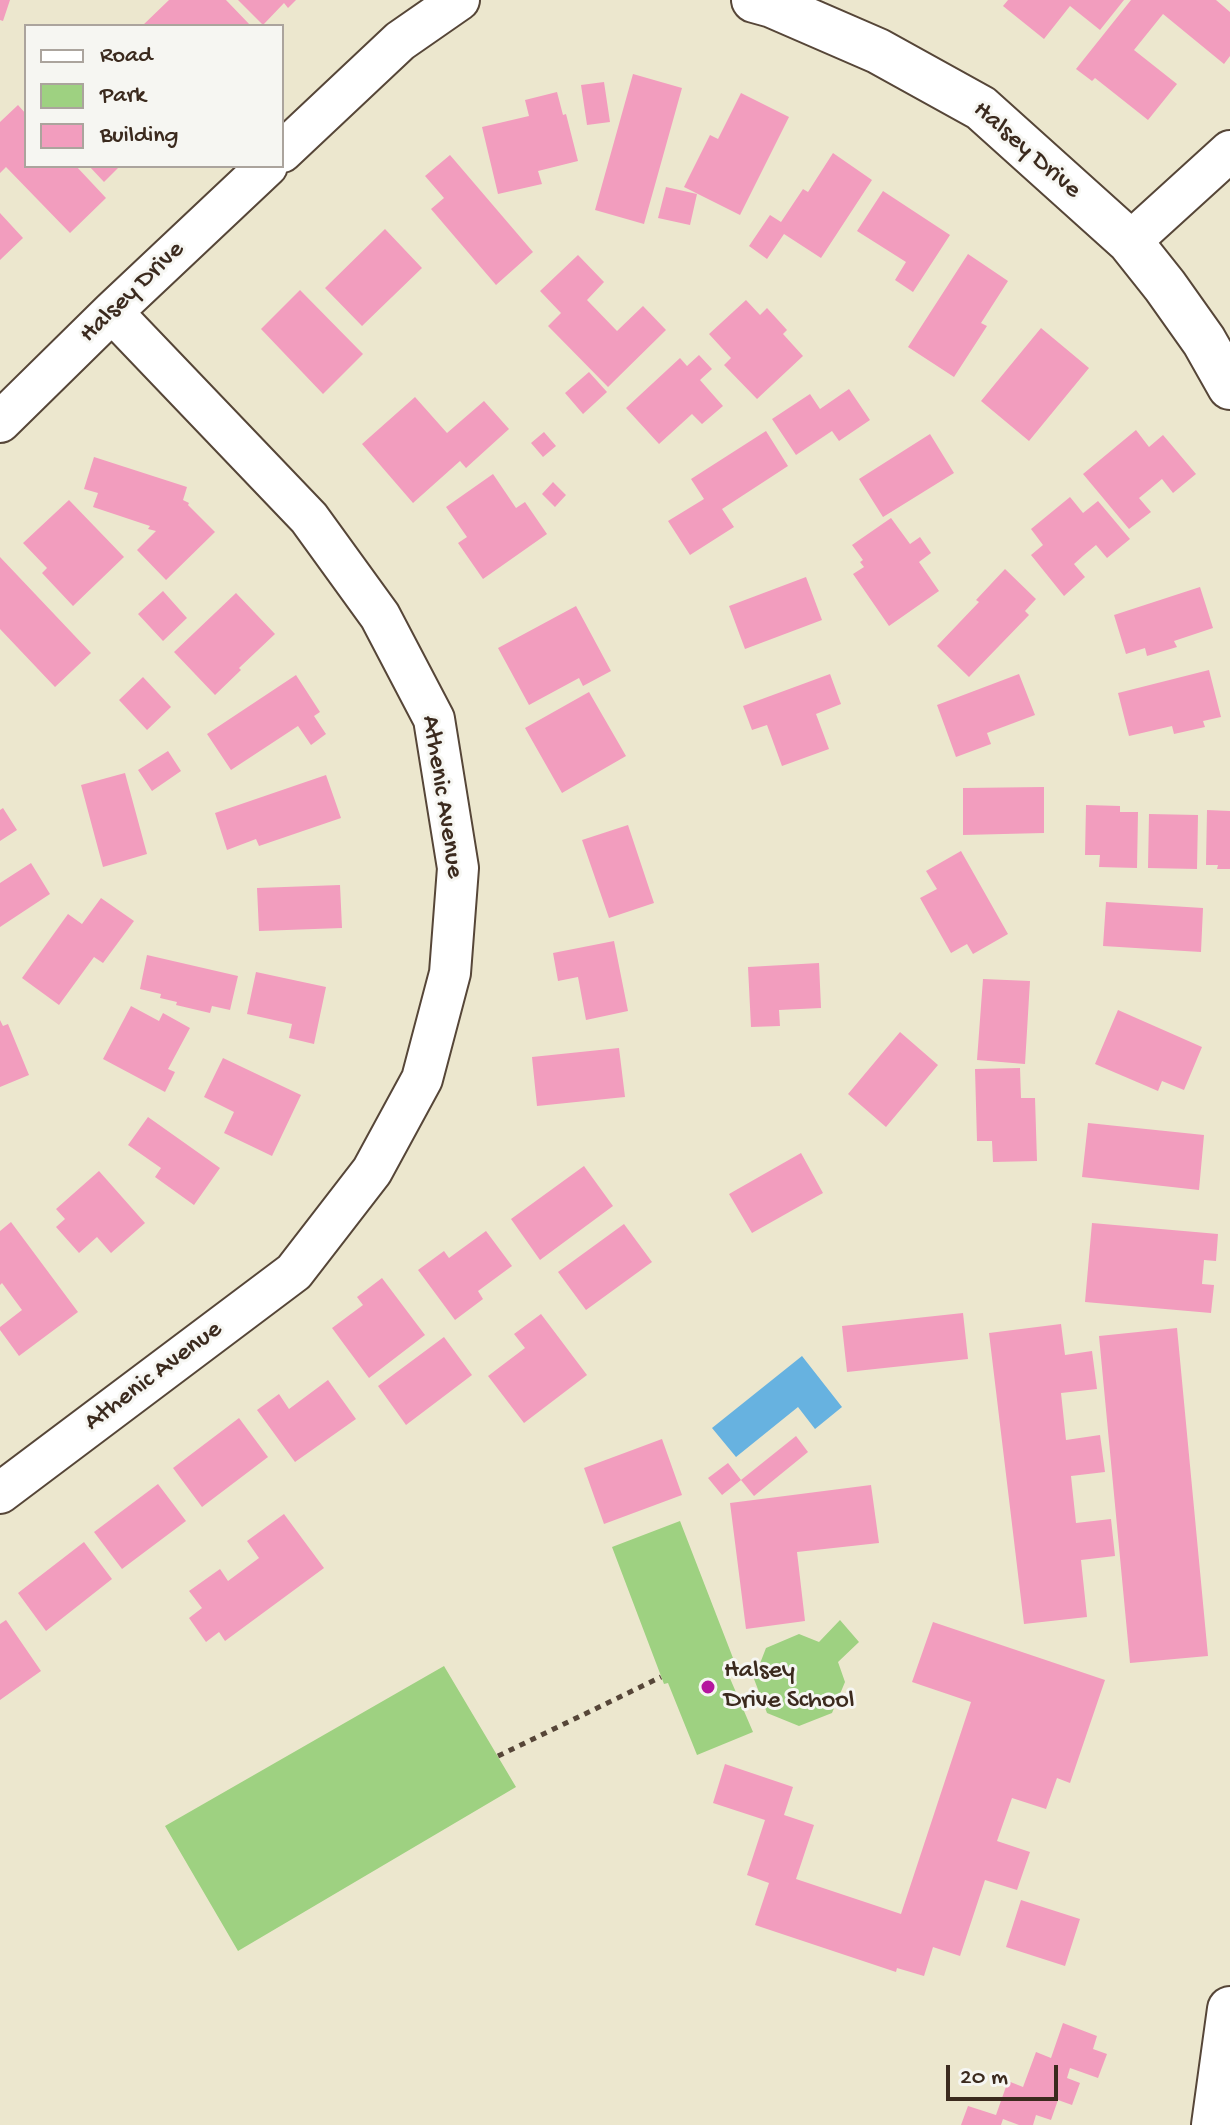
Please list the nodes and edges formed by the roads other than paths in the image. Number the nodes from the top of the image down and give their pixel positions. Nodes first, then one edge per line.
1 (459, 0) edge
2 (754, 0) edge
3 (284, 150) edge
4 (1230, 151) edge
5 (265, 168) edge
6 (1130, 242) junction
7 (112, 312) junction
8 (1230, 387) edge
9 (0, 422) edge
10 (0, 1493) edge
11 (1230, 2009) edge
12 (1214, 2125) edge

1 - 3 street
2 - 6 street, Halsey Drive
4 - 6 street
5 - 7 street, Halsey Drive
6 - 8 street, Halsey Drive
7 - 9 street, Halsey Drive
7 - 10 street, Athenic Avenue
11 - 12 street

